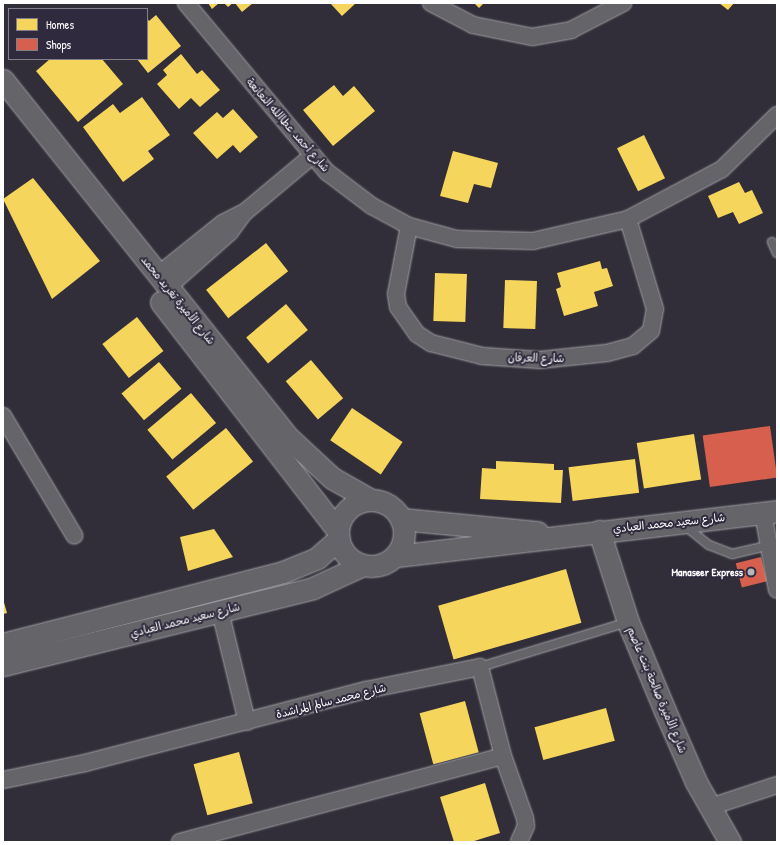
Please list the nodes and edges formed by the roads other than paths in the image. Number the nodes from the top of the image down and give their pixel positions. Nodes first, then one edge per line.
1 (186, 3) edge
2 (431, 3) edge
3 (623, 3) edge
4 (3, 80) edge
5 (3, 102) edge
6 (777, 116) edge
7 (312, 156) junction
8 (628, 219) junction
9 (409, 226) junction
10 (772, 242) dead end
11 (777, 253) edge
12 (163, 281) junction
13 (3, 416) edge
14 (370, 500) junction
15 (770, 512) edge
16 (401, 519) junction
17 (680, 522) junction
18 (599, 531) junction
19 (562, 534) junction
20 (74, 535) dead end
21 (339, 535) junction
22 (768, 546) junction
23 (396, 556) junction
24 (363, 565) junction
25 (777, 590) edge
26 (220, 611) junction
27 (628, 622) junction
28 (3, 644) edge
29 (3, 665) edge
30 (480, 666) junction
31 (247, 722) junction
32 (503, 756) junction
33 (3, 780) edge
34 (777, 784) edge
35 (710, 807) junction
36 (180, 842) edge
37 (519, 842) edge
38 (730, 842) edge

1 - 7 street, شارع أحمد عطاالله النعانعة
2 - 3 street
4 - 12 street, شارع الأميرة تغريد محمد
5 - 21 street, شارع الأميرة تغريد محمد
6 - 8 street, شارع أحمد عطاالله النعانعة
7 - 9 street, شارع أحمد عطاالله النعانعة
7 - 12 street
8 - 9 street, شارع أحمد عطاالله النعانعة
8 - 9 street, شارع العرفان
10 - 11 lane
12 - 14 street, شارع الأميرة تغريد محمد
13 - 20 street
14 - 16 street
14 - 21 street
15 - 17 street, شارع سعيد محمد العبادي
15 - 22 street
16 - 19 street, شارع سعيد محمد العبادي
16 - 23 street
17 - 18 street, شارع سعيد محمد العبادي
17 - 22 lane
18 - 19 street, شارع سعيد محمد العبادي
18 - 27 street, شارع الأميرة صالحة بنت عاصم
19 - 23 street, شارع سعيد محمد العبادي
21 - 24 street
21 - 28 street, شارع سعيد محمد العبادي
22 - 25 street
23 - 24 street
24 - 26 street, شارع سعيد محمد العبادي
26 - 29 street, شارع سعيد محمد العبادي
26 - 31 street
27 - 30 lane
27 - 35 street, شارع الأميرة صالحة بنت عاصم
30 - 31 street, شارع محمد سالم المراشدة
30 - 32 street
31 - 33 street, شارع محمد سالم المراشدة
32 - 36 street
32 - 37 street
34 - 35 street
35 - 38 street, شارع الأميرة صالحة بنت عاصم

